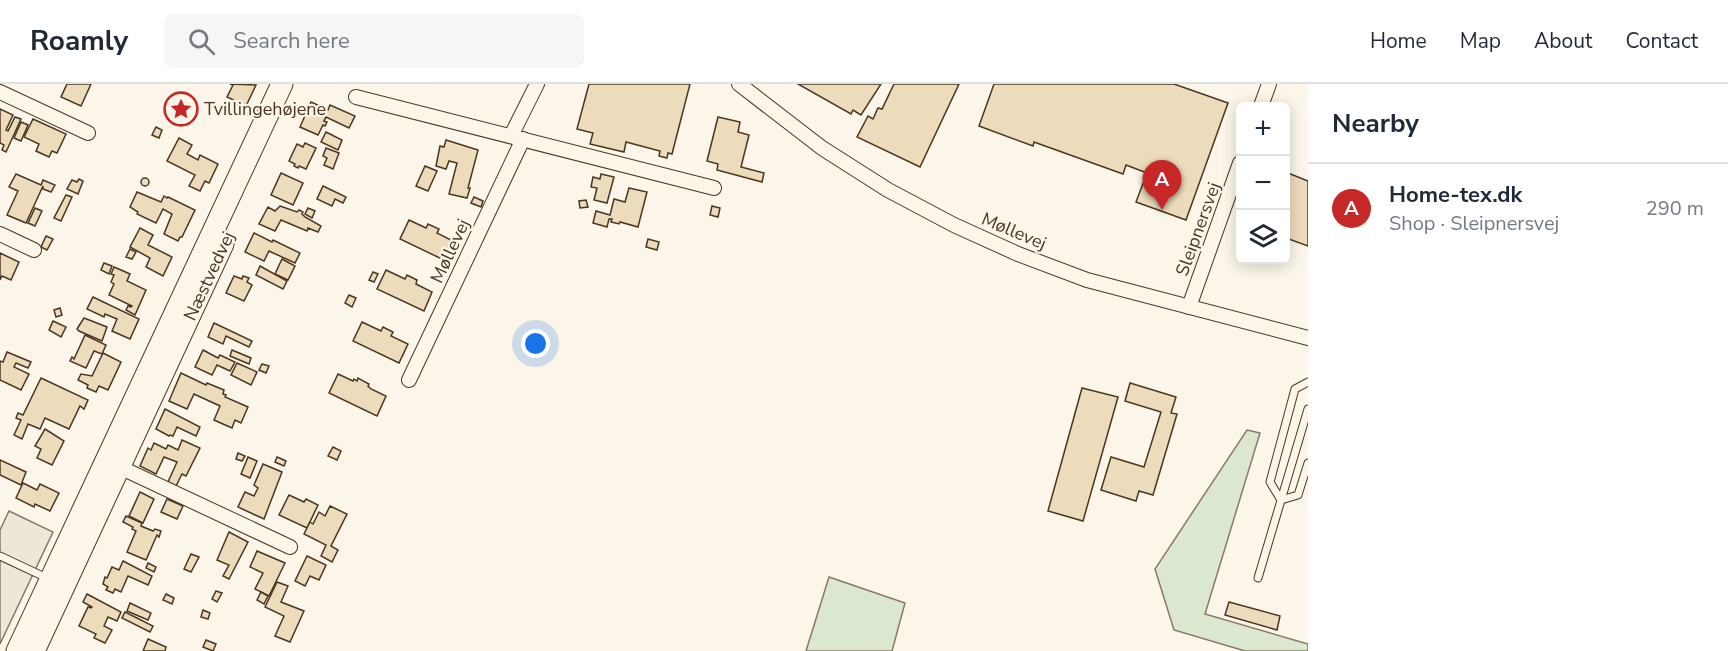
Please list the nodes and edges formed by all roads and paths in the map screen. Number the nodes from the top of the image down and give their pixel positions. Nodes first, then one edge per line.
1 (282, 84) edge
2 (298, 84) edge
3 (537, 84) edge
4 (739, 84) edge
5 (1269, 84) edge
6 (0, 92) edge
7 (356, 97) dead end
8 (1262, 102) edge
9 (88, 133) dead end
10 (517, 137) junction
11 (1236, 174) edge
12 (714, 188) dead end
13 (0, 234) edge
14 (34, 250) dead end
15 (1189, 307) junction
16 (1308, 338) edge
17 (409, 380) dead end
18 (1308, 382) edge
19 (1308, 409) edge
20 (1308, 463) edge
21 (112, 464) junction
22 (1281, 500) junction
23 (290, 547) dead end
24 (0, 556) edge
25 (1258, 578) dead end
26 (57, 583) junction
27 (17, 651) edge
28 (34, 651) edge

1 - 21 main road, Næstvedvej
2 - 21 main road, Næstvedvej
3 - 10 street, Møllevej
4 - 15 street, Møllevej
5 - 8 street
6 - 9 street
7 - 10 street
10 - 12 street
10 - 17 street, Møllevej
11 - 15 street, Sleipnersvej
13 - 14 street
15 - 16 street, Møllevej
18 - 22 lane
19 - 22 lane
20 - 22 lane
21 - 23 street
21 - 26 main road, Næstvedvej
22 - 25 lane
24 - 26 lane
26 - 27 main road, Næstvedvej
26 - 28 main road, Næstvedvej

